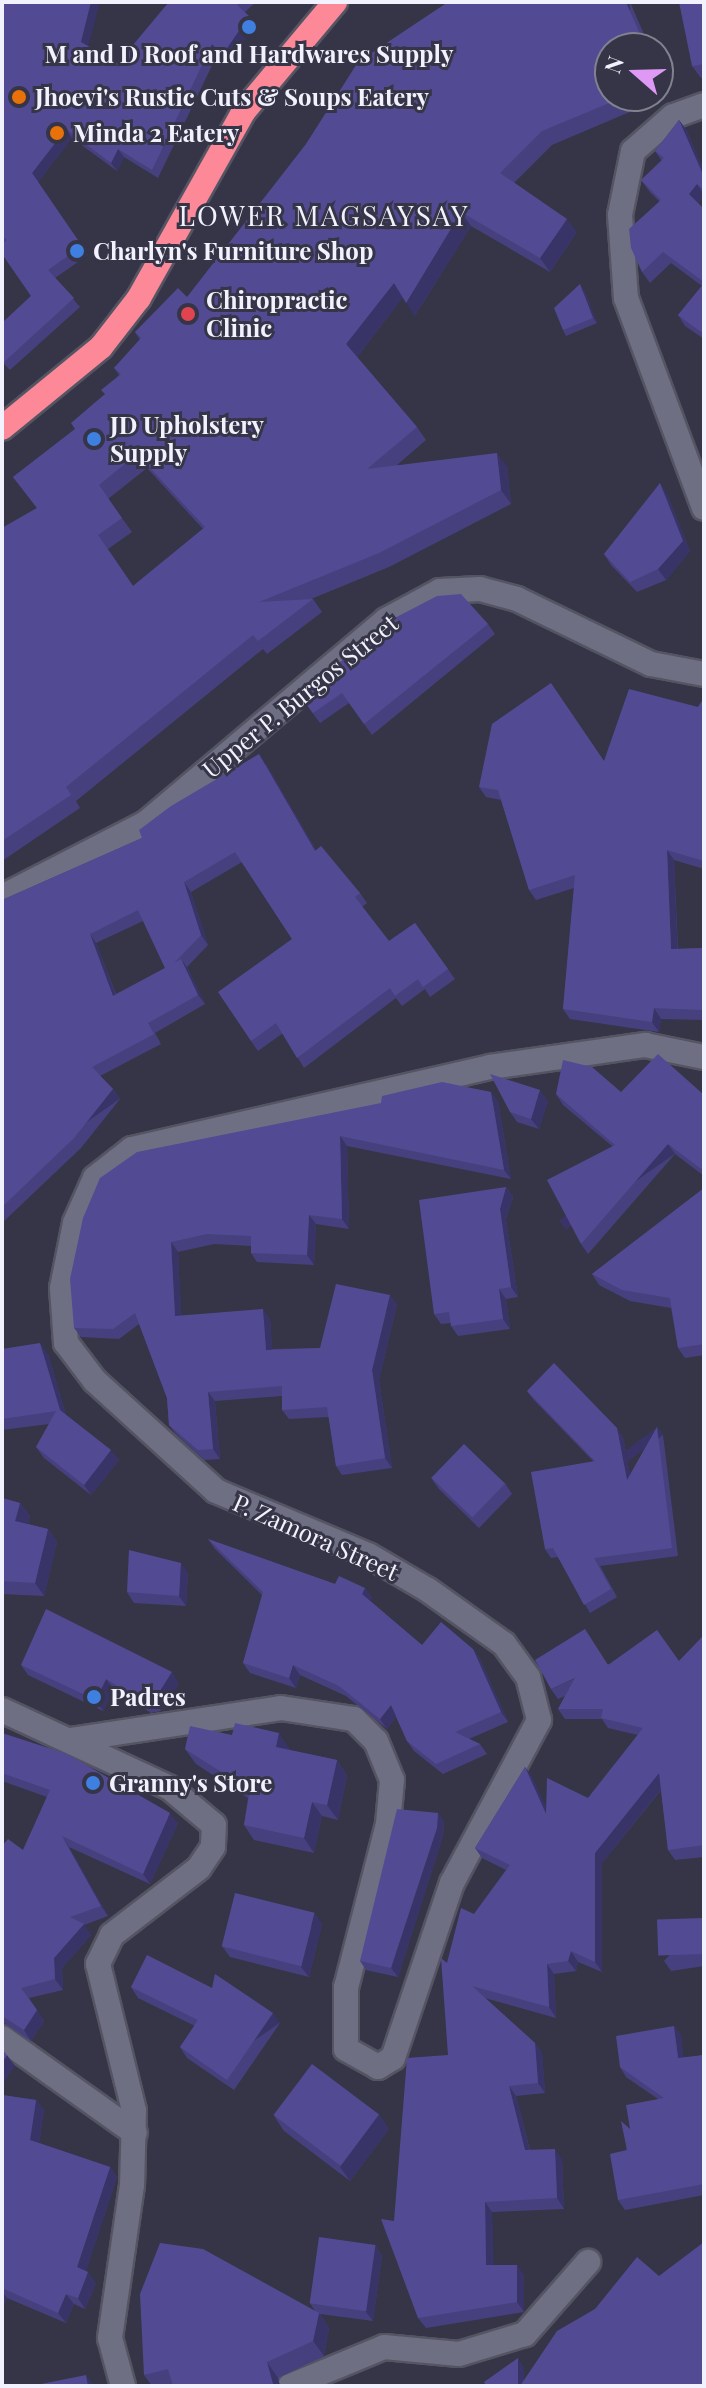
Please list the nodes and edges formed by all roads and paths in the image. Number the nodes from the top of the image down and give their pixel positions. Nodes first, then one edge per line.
1 (335, 2) edge
2 (704, 105) edge
3 (2, 428) edge
4 (704, 508) edge
5 (704, 674) edge
6 (2, 897) edge
7 (704, 1057) edge
8 (2, 1710) edge
9 (70, 1740) junction
10 (2, 2038) edge
11 (135, 2133) junction
12 (588, 2262) dead end
13 (123, 2386) edge
14 (290, 2386) edge

1 - 3 highway
2 - 4 street
5 - 6 street, Upper P. Burgos Street
7 - 9 street, P. Zamora Street
8 - 9 street
9 - 11 street
10 - 11 street
11 - 13 street
12 - 14 street

